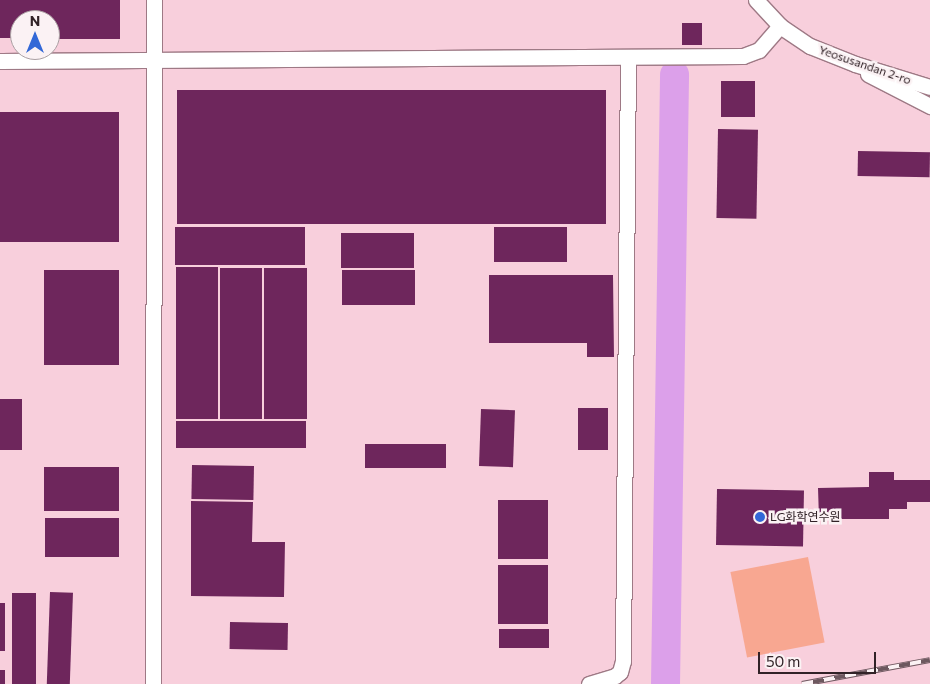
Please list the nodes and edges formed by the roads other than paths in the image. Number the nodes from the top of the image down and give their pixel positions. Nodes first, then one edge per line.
1 (154, 0) edge
2 (756, 0) edge
3 (780, 26) junction
4 (628, 56) junction
5 (154, 59) junction
6 (0, 61) edge
7 (855, 64) junction
8 (930, 79) edge
9 (912, 81) junction
10 (930, 87) edge
11 (930, 106) edge
12 (153, 684) edge
13 (589, 684) edge

1 - 5 street
2 - 3 street, Yeosusandan 2-ro
3 - 4 street
3 - 7 street, Yeosusandan 2-ro
4 - 5 street
4 - 13 street
5 - 6 street
5 - 12 street
7 - 9 street, Yeosusandan 2-ro
7 - 11 street
8 - 9 street
9 - 10 street, Yeosusandan 2-ro

